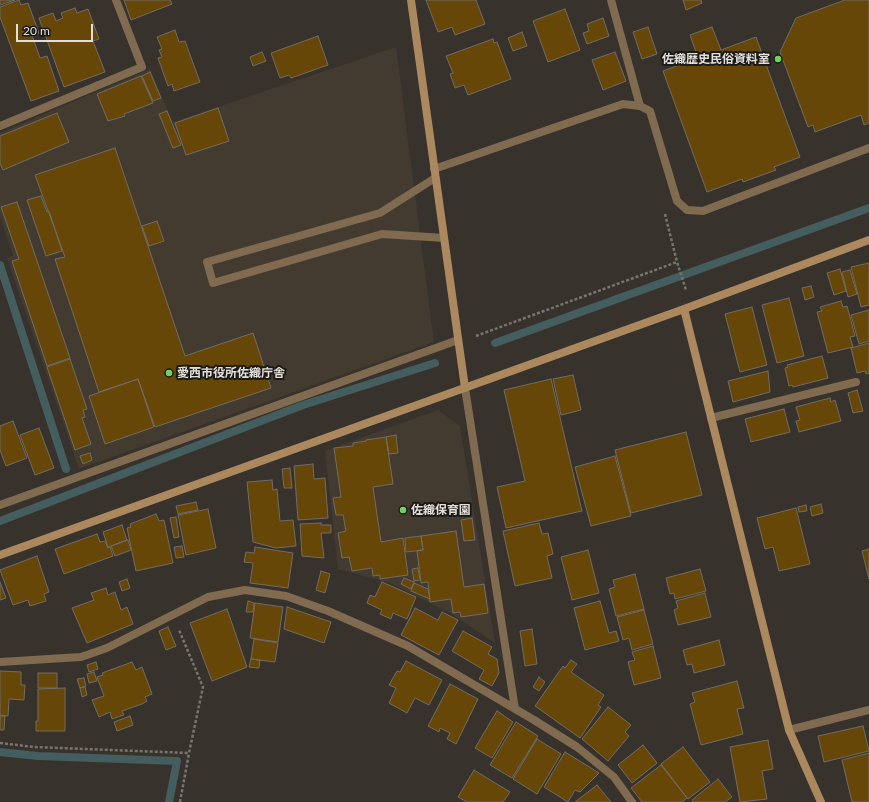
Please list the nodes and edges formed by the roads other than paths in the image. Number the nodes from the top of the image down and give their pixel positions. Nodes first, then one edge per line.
1 (116, 0) edge
2 (411, 0) edge
3 (611, 0) edge
4 (640, 106) junction
5 (0, 126) edge
6 (869, 148) edge
7 (435, 174) junction
8 (444, 238) junction
9 (869, 240) edge
10 (684, 309) junction
11 (458, 341) junction
12 (856, 382) dead end
13 (465, 388) junction
14 (711, 418) junction
15 (0, 505) edge
16 (0, 555) edge
17 (0, 662) edge
18 (515, 709) junction
19 (869, 710) edge
20 (789, 730) junction
21 (632, 802) edge
22 (821, 802) edge

1 - 5 street
2 - 7 street
3 - 4 street
4 - 6 street
4 - 7 street
7 - 8 street
7 - 8 street
8 - 11 street
9 - 10 street
10 - 13 street
10 - 14 street
11 - 13 street
11 - 15 street
12 - 14 street
13 - 16 street
13 - 18 street
14 - 20 street
17 - 18 street
18 - 21 street
19 - 20 street
20 - 22 street

